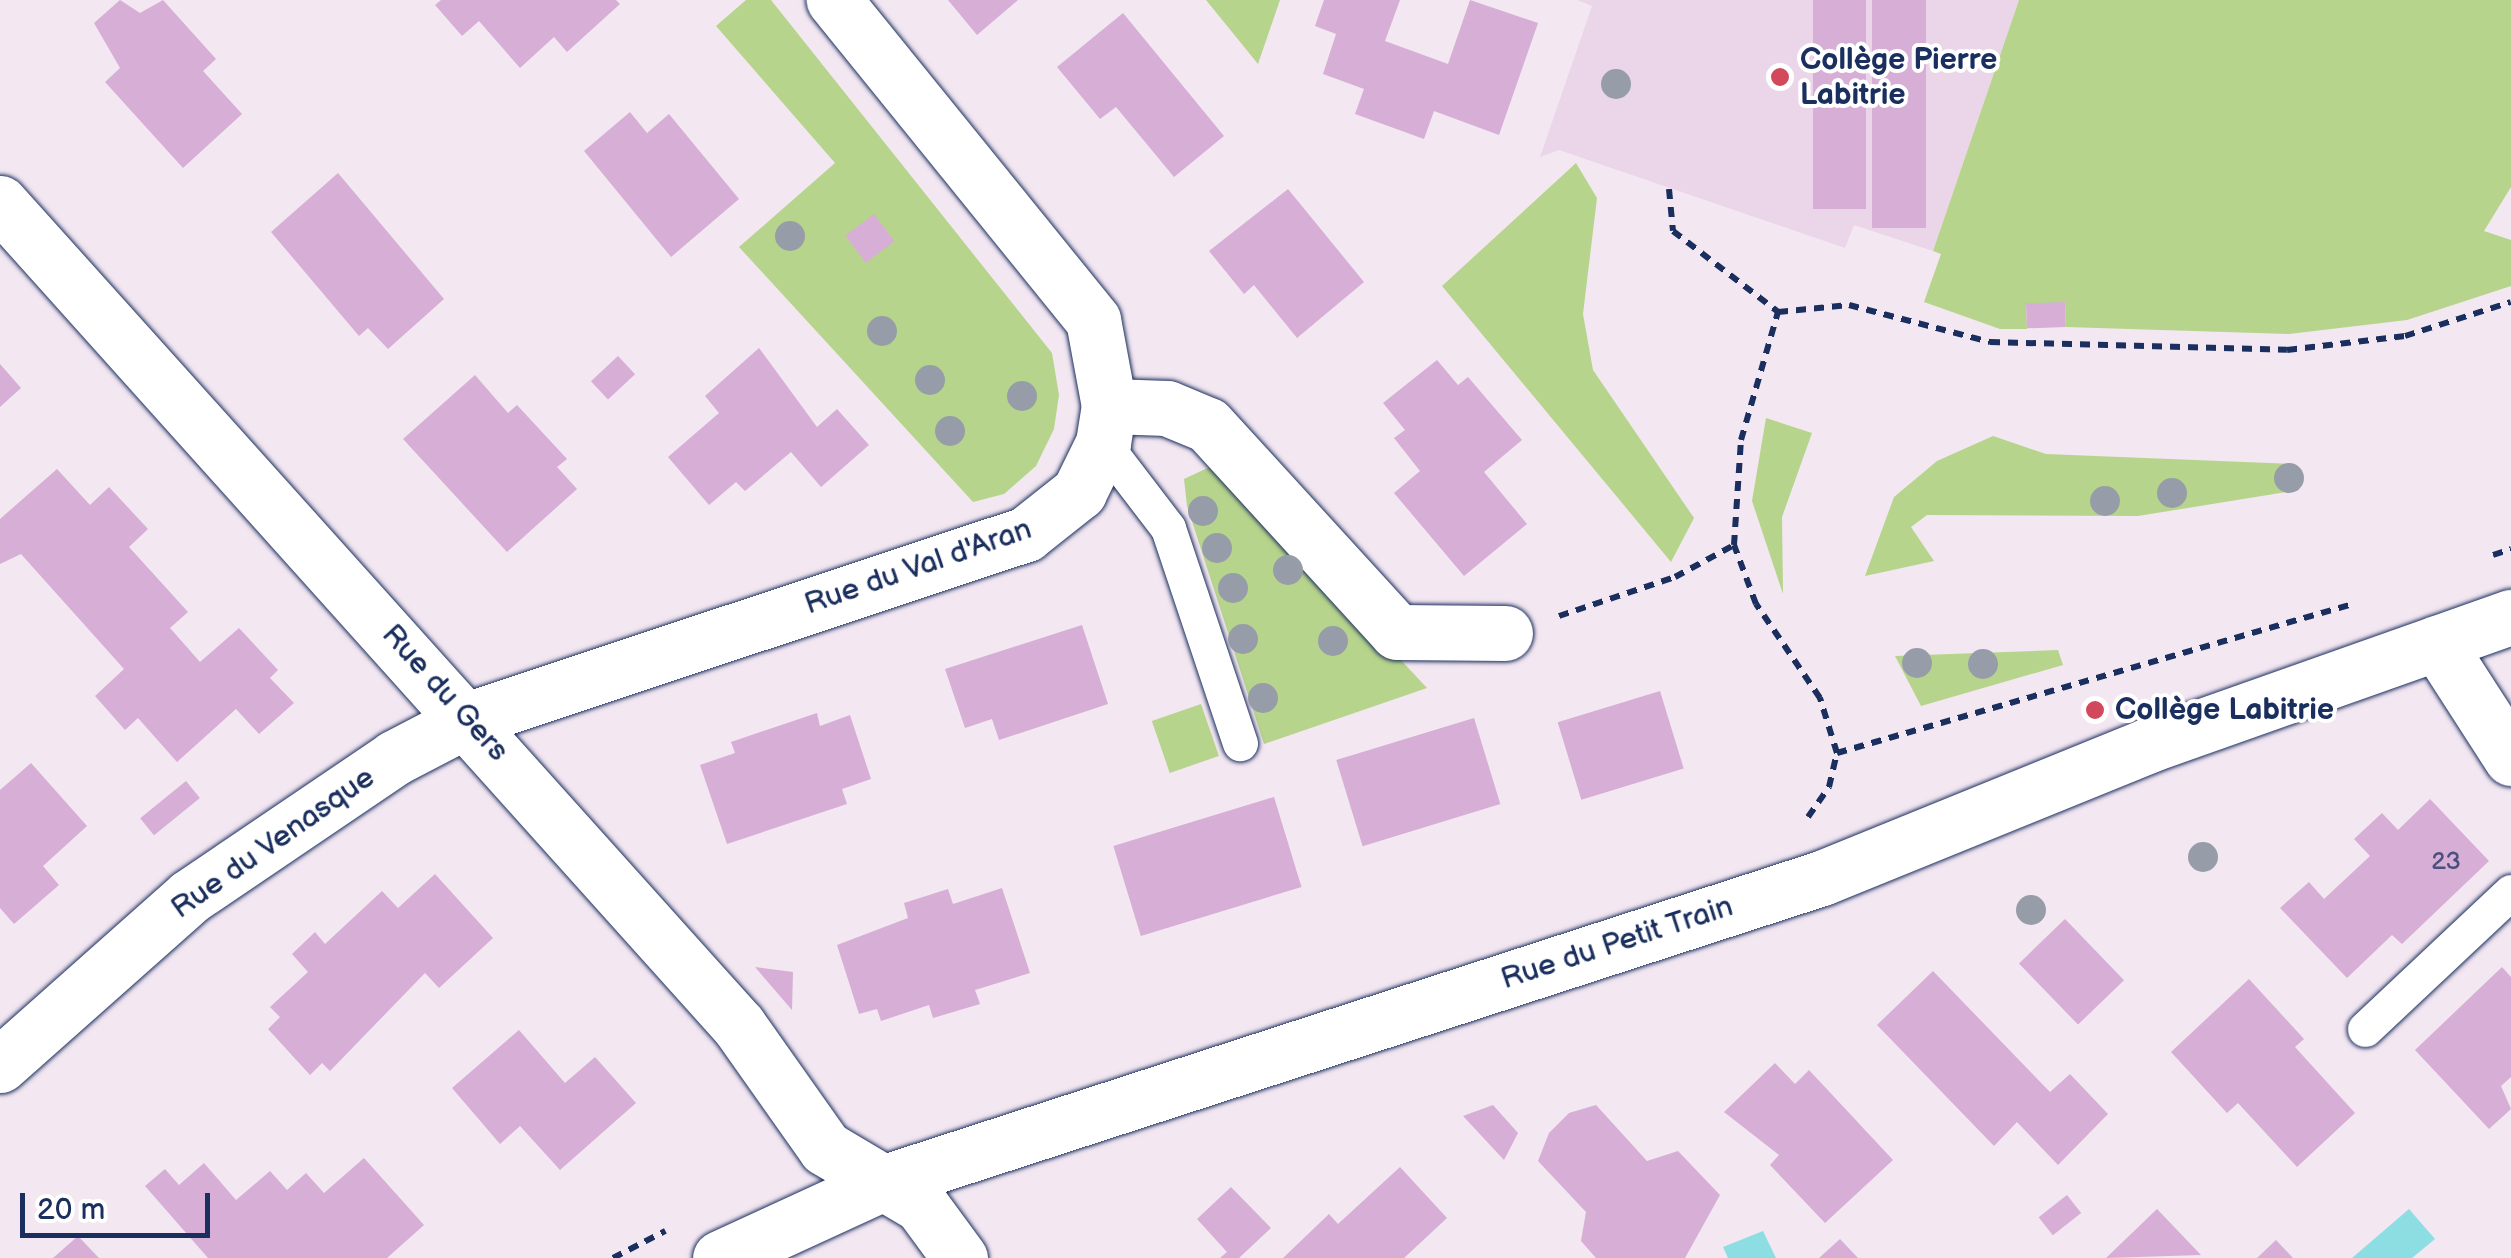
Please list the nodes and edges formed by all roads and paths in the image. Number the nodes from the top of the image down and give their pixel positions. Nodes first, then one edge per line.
1 (834, 0) edge
2 (1669, 189) dead end
3 (0, 203) edge
4 (2511, 302) edge
5 (1778, 312) junction
6 (1106, 425) junction
7 (1734, 545) junction
8 (2511, 549) edge
9 (2477, 560) dead end
10 (2359, 602) dead end
11 (2511, 617) edge
12 (1505, 633) joint
13 (2437, 643) junction
14 (470, 719) junction
15 (1240, 742) dead end
16 (2511, 758) edge
17 (2511, 892) edge
18 (2364, 1029) dead end
19 (0, 1065) edge
20 (885, 1182) junction
21 (720, 1258) edge
22 (960, 1258) edge

1 - 6 street
2 - 5 path
3 - 14 street, Rue du Gers
4 - 5 path
5 - 7 path
6 - 12 street
6 - 14 street, Rue du Val d'Aran
6 - 15 lane
7 - 10 path
7 - 12 path
8 - 9 path
11 - 13 street, Rue du Petit Train
13 - 16 street
13 - 20 street, Rue du Petit Train
14 - 19 street, Rue du Venasque
14 - 20 street, Rue du Gers
17 - 18 lane
20 - 21 street, Rue du Petit Train
20 - 22 street, Rue du Gers

